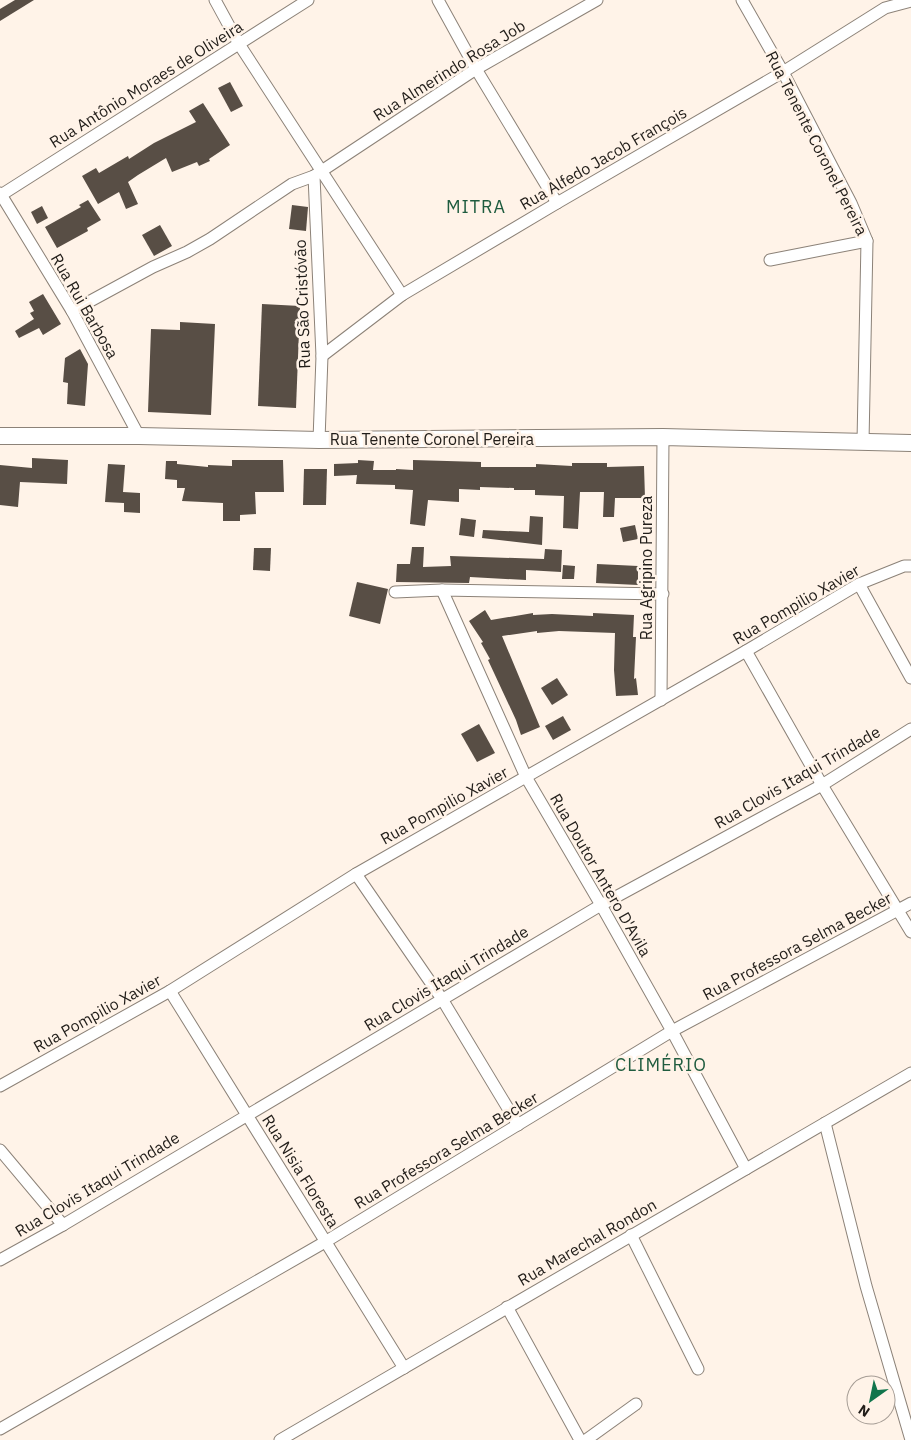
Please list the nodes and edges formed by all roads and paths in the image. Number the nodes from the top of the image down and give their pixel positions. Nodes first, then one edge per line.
1 (215, 0) edge
2 (308, 0) edge
3 (438, 0) edge
4 (596, 0) edge
5 (742, 0) edge
6 (910, 1) edge
7 (239, 44) junction
8 (476, 70) junction
9 (783, 72) junction
10 (317, 174) junction
11 (1, 194) edge
12 (557, 203) junction
13 (867, 242) junction
14 (770, 260) dead end
15 (402, 295) junction
16 (72, 311) junction
17 (322, 356) junction
18 (0, 436) edge
19 (139, 436) junction
20 (663, 437) junction
21 (319, 440) junction
22 (863, 442) junction
23 (911, 443) edge
24 (911, 566) edge
25 (859, 584) junction
26 (442, 590) junction
27 (395, 592) dead end
28 (662, 594) junction
29 (746, 651) junction
30 (911, 678) edge
31 (661, 700) junction
32 (911, 729) edge
33 (526, 778) junction
34 (822, 785) junction
35 (356, 874) junction
36 (911, 903) edge
37 (601, 904) junction
38 (898, 912) junction
39 (911, 932) edge
40 (170, 991) junction
41 (442, 999) junction
42 (672, 1030) junction
43 (911, 1073) edge
44 (0, 1086) edge
45 (247, 1114) junction
46 (825, 1123) junction
47 (518, 1126) junction
48 (0, 1150) edge
49 (746, 1169) junction
50 (63, 1225) junction
51 (631, 1236) junction
52 (326, 1242) junction
53 (0, 1260) edge
54 (507, 1307) junction
55 (404, 1368) junction
56 (698, 1369) dead end
57 (636, 1404) dead end
58 (0, 1429) edge
59 (280, 1440) edge
60 (580, 1440) edge
61 (586, 1440) edge
62 (911, 1440) edge

1 - 7 street, Rua São Cristóvão
2 - 7 street, Rua Antônio Moraes de Oliveira
3 - 8 street
4 - 8 street, Rua Almerindo Rosa Job
5 - 9 street, Rua Tenente Coronel Pereira
6 - 9 street, Rua Alfedo Jacob François
7 - 10 street, Rua São Cristóvão
7 - 11 street, Rua Antônio Moraes de Oliveira
8 - 10 street, Rua Almerindo Rosa Job
8 - 12 street
9 - 12 street, Rua Alfedo Jacob François
9 - 13 street, Rua Tenente Coronel Pereira
10 - 15 street, Rua São Cristóvão
10 - 16 street, Rua Almerindo Rosa Job
10 - 17 street, Rua São Cristóvão
11 - 16 street, Rua Rui Barbosa
12 - 15 street, Rua Alfedo Jacob François
13 - 14 street
13 - 22 street, Rua Tenente Coronel Pereira
15 - 17 street, Rua Alfedo Jacob François
16 - 19 street, Rua Rui Barbosa
17 - 21 street, Rua São Cristóvão
18 - 19 main road, Rua Tenente Coronel Pereira
19 - 21 main road, Rua Tenente Coronel Pereira
20 - 21 main road, Rua Tenente Coronel Pereira
20 - 22 main road, Rua Tenente Coronel Pereira
20 - 28 street, Rua Agripino Pureza
22 - 23 main road, Rua Tenente Coronel Pereira
24 - 25 street, Rua Pompilio Xavier
25 - 29 street, Rua Pompilio Xavier
25 - 30 street
26 - 27 street
26 - 28 street
26 - 33 street, Rua Doutor Antero D'Avila
28 - 31 street, Rua Agripino Pureza
29 - 31 street, Rua Pompilio Xavier
29 - 34 street
31 - 33 street, Rua Pompilio Xavier
32 - 34 street, Rua Clovis Itaqui Trindade
33 - 35 street, Rua Pompilio Xavier
33 - 37 street, Rua Doutor Antero D'Avila
34 - 37 street, Rua Clovis Itaqui Trindade
34 - 38 street
35 - 40 street, Rua Pompilio Xavier
35 - 41 street
36 - 38 street, Rua Professora Selma Becker
37 - 41 street, Rua Clovis Itaqui Trindade
37 - 42 street, Rua Doutor Antero D'Avila
38 - 39 street
38 - 42 street, Rua Professora Selma Becker
40 - 44 street, Rua Pompilio Xavier
40 - 45 street, Rua Nisia Floresta
41 - 45 street, Rua Clovis Itaqui Trindade
41 - 47 street
42 - 47 street, Rua Professora Selma Becker
42 - 49 street, Rua Doutor Antero D'Avila
43 - 46 street, Rua Marechal Rondon
45 - 50 street, Rua Clovis Itaqui Trindade
45 - 52 street, Rua Nisia Floresta
46 - 49 street, Rua Marechal Rondon
46 - 62 street
47 - 52 street, Rua Professora Selma Becker
48 - 50 street
49 - 51 street, Rua Marechal Rondon
50 - 53 street, Rua Clovis Itaqui Trindade
51 - 54 street, Rua Marechal Rondon
51 - 56 street
52 - 55 street, Rua Nisia Floresta
52 - 58 street, Rua Professora Selma Becker
54 - 55 street, Rua Marechal Rondon
54 - 60 street
55 - 59 street, Rua Marechal Rondon
57 - 61 street

